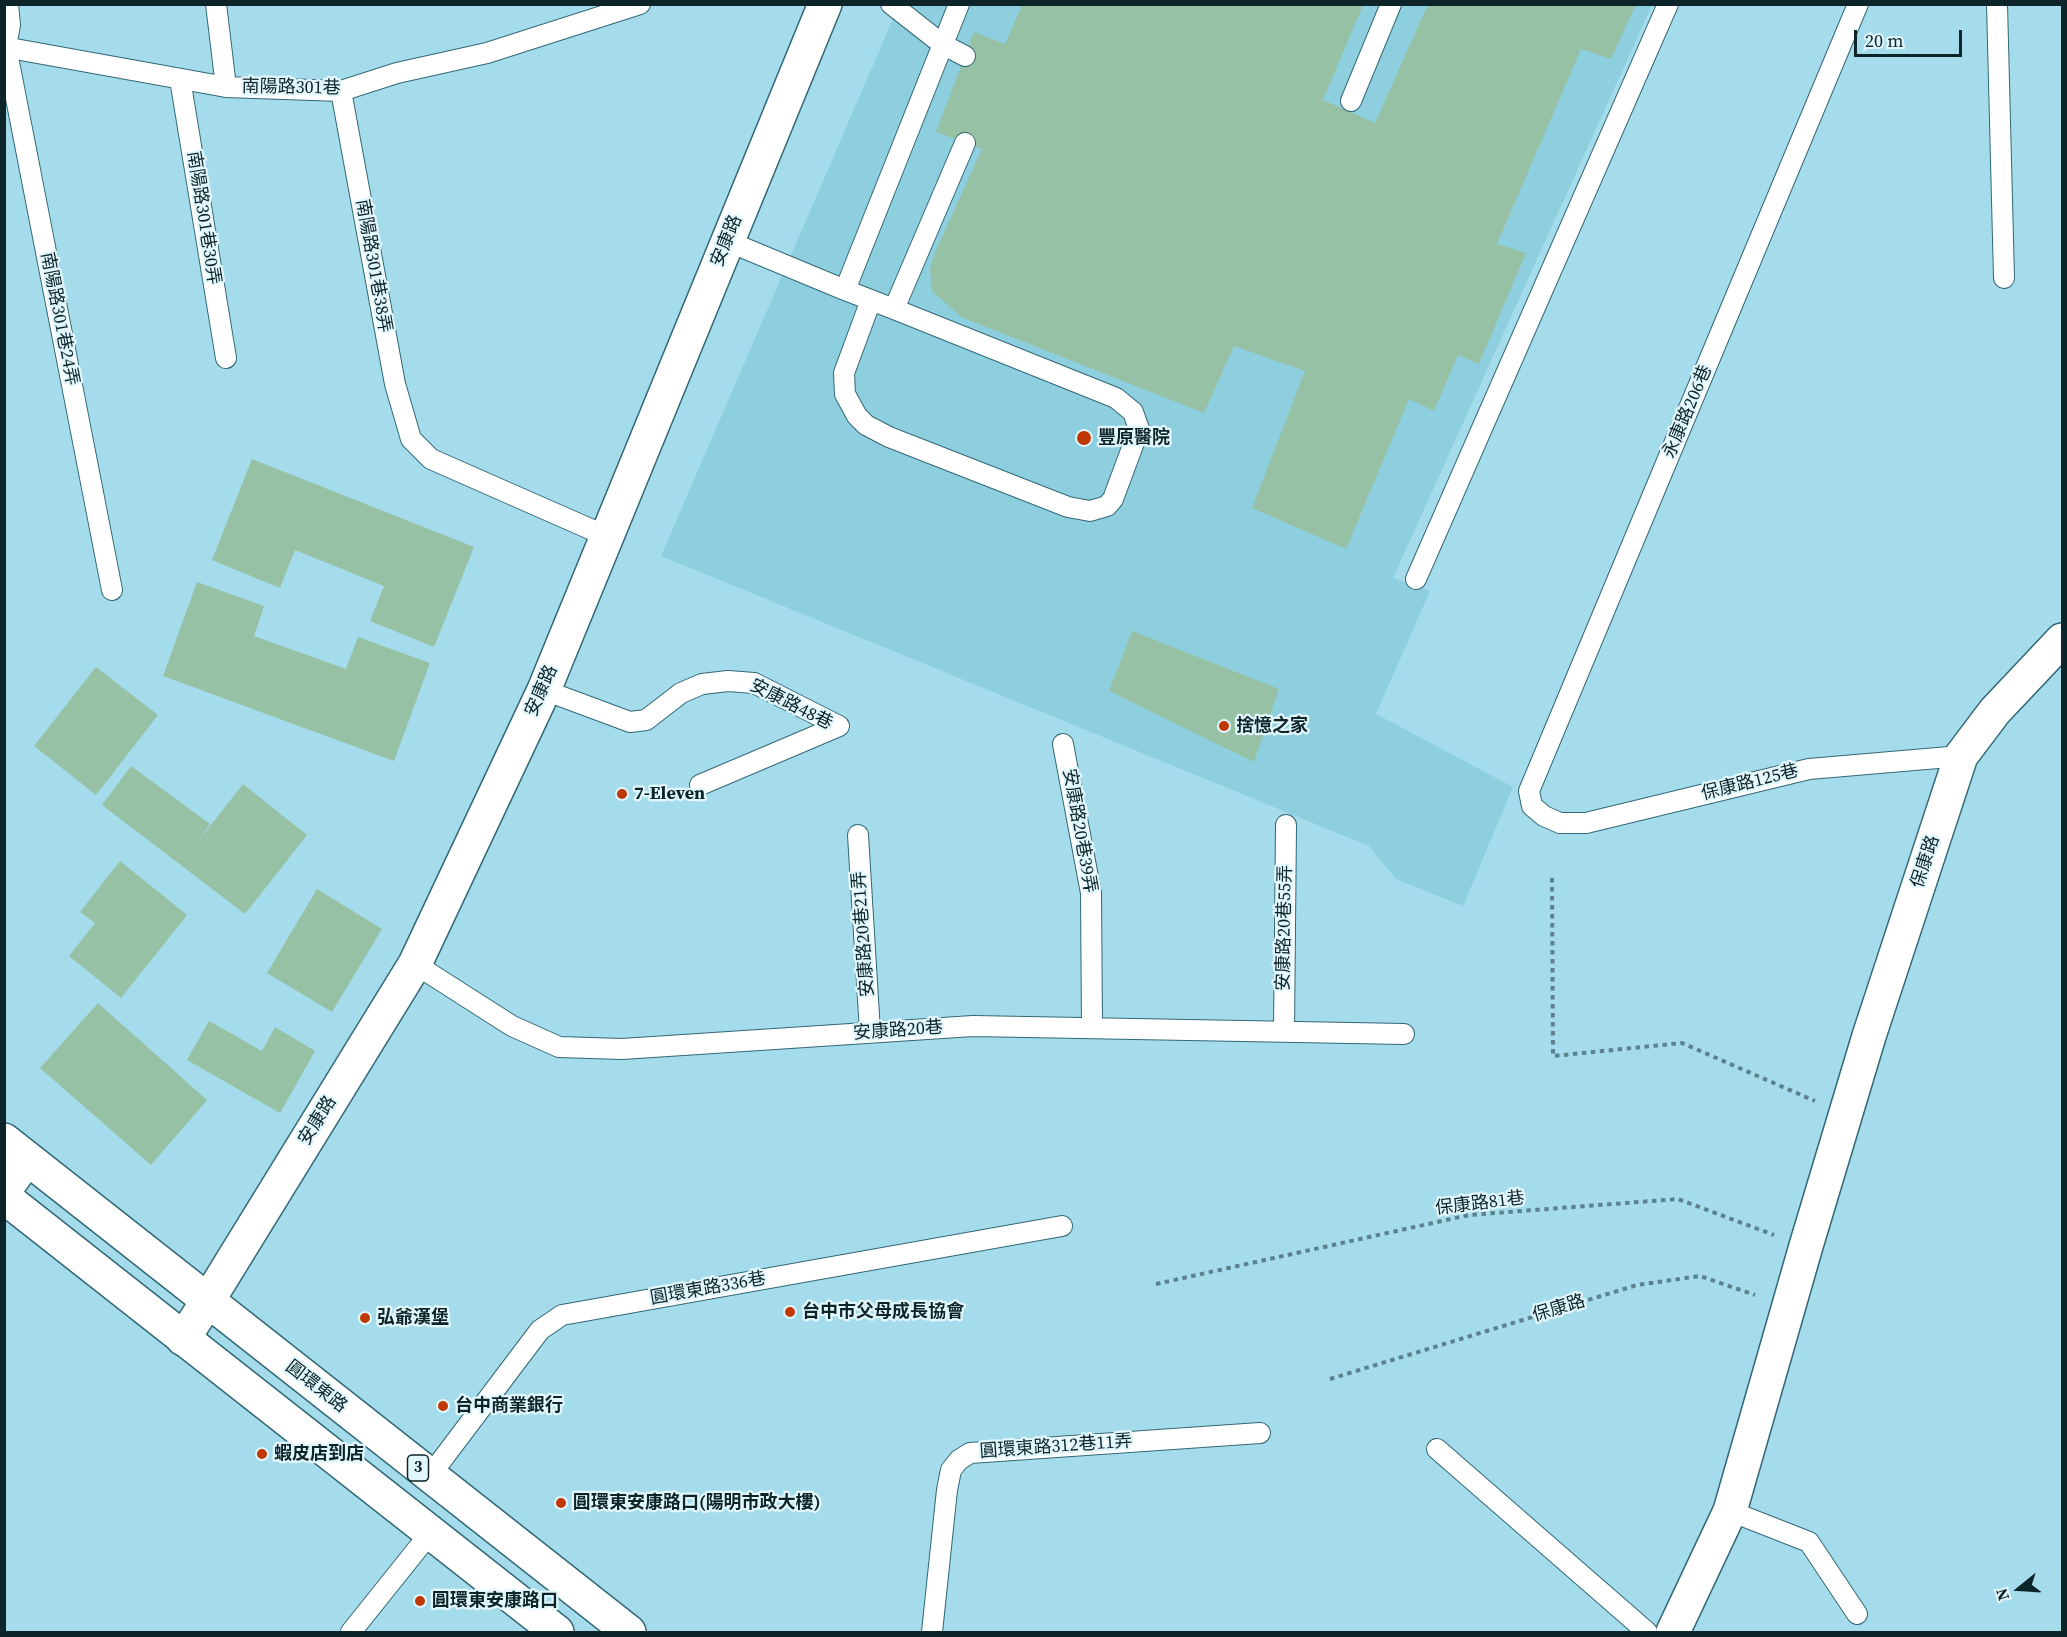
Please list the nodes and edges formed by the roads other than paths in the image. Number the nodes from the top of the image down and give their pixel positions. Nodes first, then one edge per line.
1 (8, 4) edge
2 (216, 4) edge
3 (640, 4) edge
4 (825, 4) edge
5 (891, 4) edge
6 (958, 4) edge
7 (1391, 4) edge
8 (1668, 4) edge
9 (1858, 4) edge
10 (1997, 4) edge
11 (942, 44) junction
12 (5, 47) edge
13 (965, 56) dead end
14 (180, 79) junction
15 (226, 87) junction
16 (341, 91) junction
17 (1351, 101) dead end
18 (965, 143) dead end
19 (727, 241) junction
20 (2004, 278) dead end
21 (845, 290) junction
22 (871, 300) junction
23 (894, 309) junction
24 (226, 358) dead end
25 (606, 536) junction
26 (1416, 579) dead end
27 (112, 590) dead end
28 (2062, 640) edge
29 (543, 690) junction
30 (1062, 744) dead end
31 (1960, 756) junction
32 (700, 785) dead end
33 (1544, 816) joint
34 (1286, 825) dead end
35 (858, 835) dead end
36 (415, 964) junction
37 (1092, 1027) junction
38 (1284, 1031) junction
39 (870, 1032) junction
40 (1404, 1034) dead end
41 (16, 1150) edge
42 (4, 1191) edge
43 (4, 1197) edge
44 (1062, 1226) dead end
45 (207, 1302) junction
46 (183, 1339) junction
47 (1260, 1433) dead end
48 (1437, 1449) dead end
49 (429, 1477) junction
50 (1730, 1511) junction
51 (430, 1532) junction
52 (1857, 1614) dead end
53 (351, 1632) edge
54 (557, 1632) edge
55 (629, 1632) edge
56 (932, 1632) edge
57 (1647, 1632) edge
58 (1673, 1632) edge

1 - 12 lane, 南陽路301巷24弄
2 - 15 lane
3 - 16 lane, 南陽路301巷
4 - 19 street, 安康路
5 - 11 lane
6 - 11 lane
7 - 17 lane
8 - 26 lane
9 - 33 lane, 永康路206巷
10 - 20 lane
11 - 13 lane
11 - 21 lane
12 - 14 lane, 南陽路301巷
12 - 27 lane, 南陽路301巷24弄
14 - 15 lane, 南陽路301巷
14 - 24 lane, 南陽路301巷30弄
15 - 16 lane, 南陽路301巷
16 - 25 lane, 南陽路301巷38弄
18 - 23 lane
19 - 21 lane
19 - 25 street, 安康路
21 - 22 lane
22 - 23 lane
22 - 23 lane
25 - 29 street, 安康路
28 - 31 street, 保康路
29 - 32 lane, 安康路48巷
29 - 36 street, 安康路
30 - 37 lane, 安康路20巷39弄
31 - 33 lane, 保康路125巷
31 - 50 street, 保康路
34 - 38 lane, 安康路20巷55弄
35 - 39 lane, 安康路20巷21弄
36 - 39 lane, 安康路20巷
36 - 45 street, 安康路
37 - 38 lane, 安康路20巷
37 - 39 lane, 安康路20巷
38 - 40 lane, 安康路20巷
41 - 42 street
41 - 45 street, 圓環東路 / 3
43 - 46 street, 3
44 - 49 lane, 圓環東路336巷
45 - 46 street, 安康路
45 - 49 street, 圓環東路 / 3
46 - 51 street, 3
47 - 56 lane, 圓環東路312巷11弄
48 - 57 lane
49 - 55 street, 圓環東路 / 3
50 - 52 lane
50 - 58 street, 保康路
51 - 53 lane
51 - 54 street, 3

